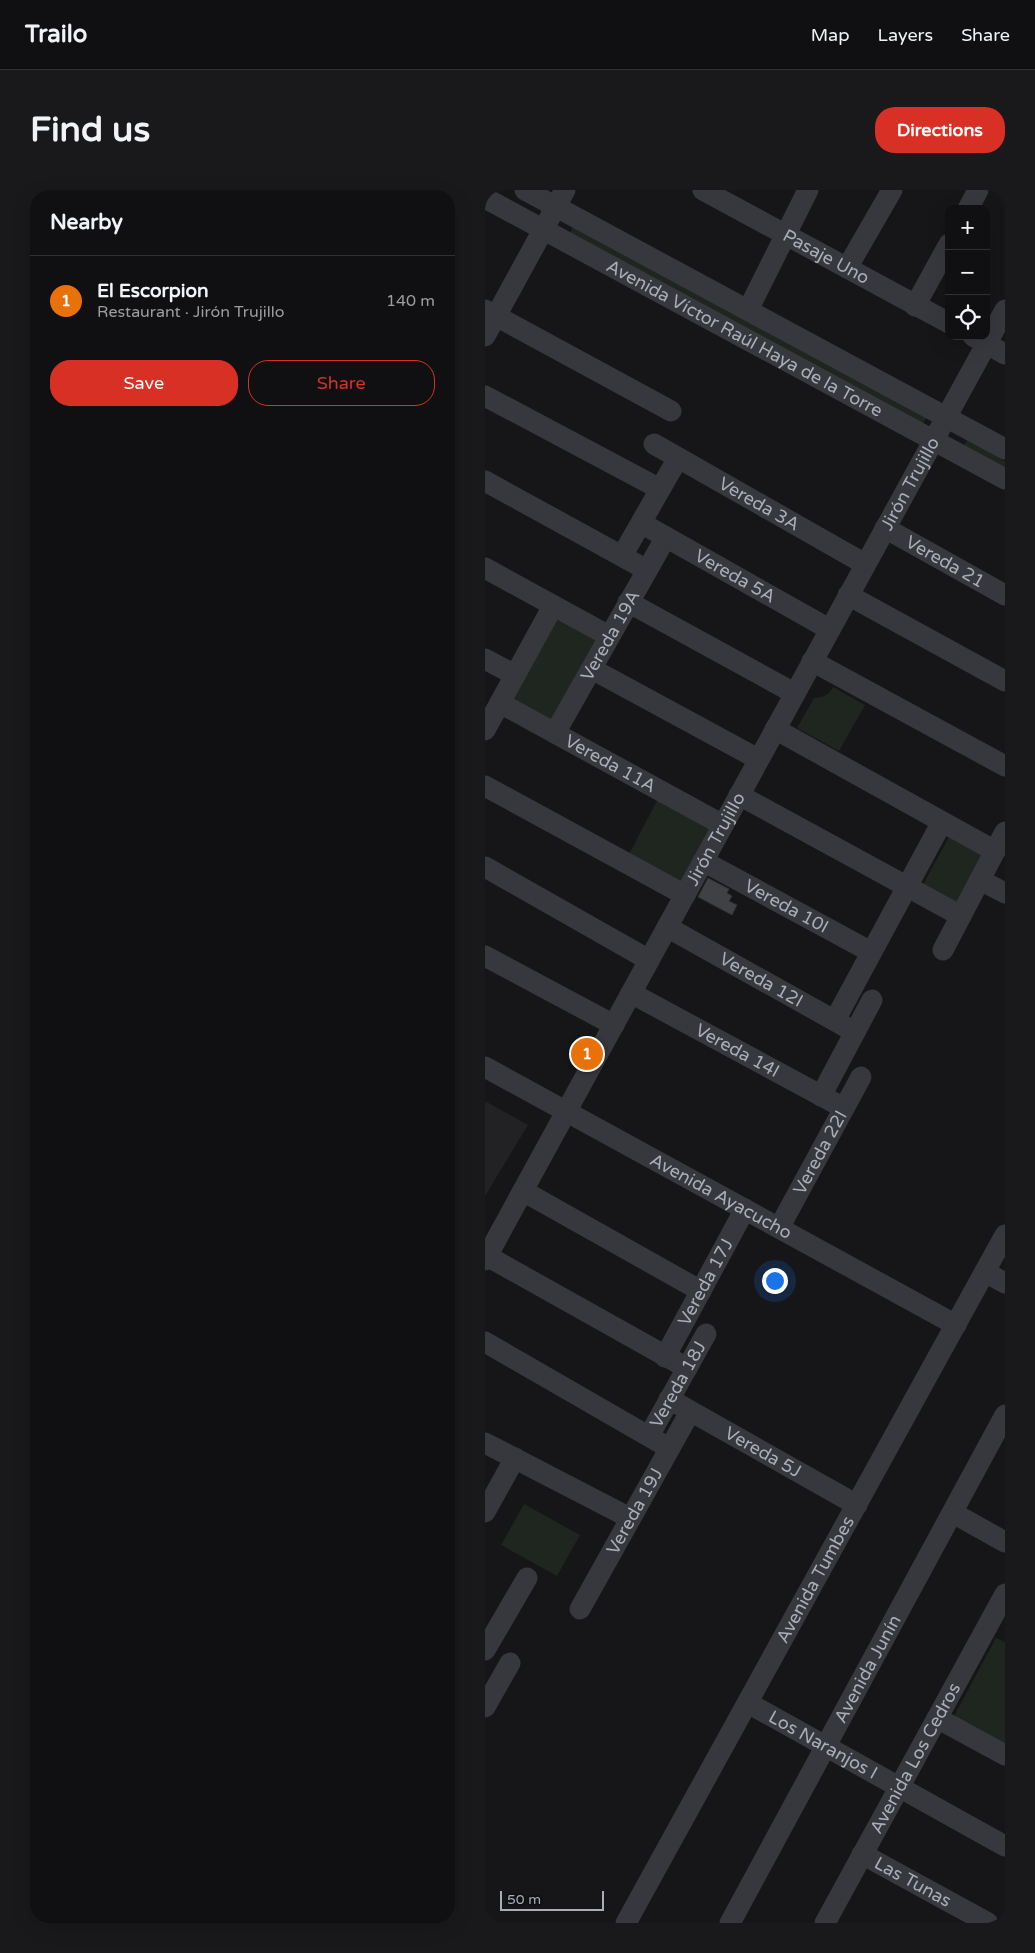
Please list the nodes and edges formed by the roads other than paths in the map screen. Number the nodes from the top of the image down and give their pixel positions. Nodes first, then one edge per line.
1 (525, 190) edge
2 (808, 190) edge
3 (892, 190) edge
4 (978, 190) edge
5 (714, 193) edge
6 (485, 198) edge
7 (561, 198) edge
8 (970, 205) edge
9 (543, 230) junction
10 (786, 235) junction
11 (946, 250) edge
12 (847, 268) junction
13 (915, 306) junction
14 (748, 310) junction
15 (1005, 310) edge
16 (491, 313) edge
17 (945, 322) edge
18 (990, 327) edge
19 (485, 336) edge
20 (979, 340) edge
21 (1005, 354) edge
22 (485, 396) edge
23 (671, 411) dead end
24 (945, 417) junction
25 (932, 440) junction
26 (654, 444) dead end
27 (1005, 450) edge
28 (678, 458) junction
29 (1005, 479) edge
30 (485, 481) edge
31 (660, 489) junction
32 (641, 522) junction
33 (885, 528) junction
34 (666, 537) junction
35 (623, 556) junction
36 (865, 564) junction
37 (485, 568) edge
38 (647, 570) junction
39 (848, 594) junction
40 (1005, 594) edge
41 (628, 602) junction
42 (553, 606) junction
43 (829, 629) junction
44 (609, 636) junction
45 (485, 659) edge
46 (812, 661) junction
47 (591, 669) junction
48 (515, 675) junction
49 (1005, 681) edge
50 (794, 693) junction
51 (500, 703) junction
52 (775, 729) junction
53 (485, 730) edge
54 (555, 733) junction
55 (759, 759) junction
56 (1005, 766) edge
57 (485, 786) edge
58 (739, 795) junction
59 (942, 822) junction
60 (723, 825) junction
61 (1000, 842) edge
62 (703, 861) junction
63 (485, 868) edge
64 (980, 880) junction
65 (907, 886) junction
66 (1005, 893) edge
67 (685, 895) junction
68 (961, 916) junction
69 (667, 927) junction
70 (943, 950) dead end
71 (871, 952) junction
72 (485, 956) edge
73 (649, 960) junction
74 (631, 993) junction
75 (872, 1000) dead end
76 (835, 1020) junction
77 (614, 1025) junction
78 (855, 1032) junction
79 (485, 1067) edge
80 (861, 1077) dead end
81 (821, 1096) junction
82 (844, 1108) junction
83 (567, 1112) junction
84 (523, 1191) junction
85 (745, 1209) junction
86 (779, 1228) junction
87 (1005, 1236) edge
88 (486, 1258) edge
89 (985, 1272) junction
90 (1005, 1283) edge
91 (701, 1291) junction
92 (956, 1325) junction
93 (706, 1334) dead end
94 (485, 1342) edge
95 (665, 1357) junction
96 (687, 1368) junction
97 (669, 1399) junction
98 (690, 1412) junction
99 (1005, 1415) edge
100 (649, 1436) junction
101 (485, 1442) edge
102 (669, 1448) junction
103 (515, 1458) junction
104 (857, 1505) junction
105 (485, 1512) edge
106 (953, 1513) junction
107 (630, 1518) junction
108 (1005, 1542) edge
109 (527, 1578) dead end
110 (1005, 1594) edge
111 (580, 1609) dead end
112 (997, 1627) edge
113 (485, 1650) edge
114 (510, 1663) dead end
115 (487, 1698) edge
116 (748, 1702) junction
117 (937, 1718) junction
118 (826, 1746) junction
119 (1005, 1755) edge
120 (899, 1786) junction
121 (1005, 1846) edge
122 (862, 1854) junction
123 (827, 1922) edge
124 (626, 1923) edge
125 (730, 1923) edge
126 (988, 1923) edge

1 - 7 street, Avenida Víctor Raúl Haya de la Torre
2 - 10 street
3 - 12 street
4 - 8 street
5 - 10 street, Pasaje Uno
6 - 9 street, Avenida Víctor Raúl Haya de la Torre
7 - 9 street
7 - 14 street, Avenida Víctor Raúl Haya de la Torre
9 - 16 street
9 - 25 street, Avenida Víctor Raúl Haya de la Torre
10 - 12 street, Pasaje Uno
10 - 14 street
11 - 13 street
12 - 13 street, Pasaje Uno
13 - 17 street, Pasaje Uno
14 - 24 street, Avenida Víctor Raúl Haya de la Torre
15 - 18 street, Jirón Trujillo
16 - 19 street
16 - 23 street
20 - 21 street
20 - 24 street, Jirón Trujillo
22 - 31 street
24 - 25 street, Jirón Trujillo
24 - 27 street, Avenida Víctor Raúl Haya de la Torre
25 - 29 street, Avenida Víctor Raúl Haya de la Torre
25 - 33 street, Jirón Trujillo
26 - 28 street, Vereda 3A
28 - 31 street
28 - 36 street, Vereda 3A
30 - 35 street
31 - 32 street
32 - 34 street, Vereda 5A
32 - 35 street
33 - 36 street, Jirón Trujillo
33 - 40 street, Vereda 21
34 - 38 street, Vereda 19A
34 - 43 street, Vereda 5A
35 - 38 street
36 - 39 street, Jirón Trujillo
37 - 42 street
38 - 41 street, Vereda 19A
39 - 43 street, Jirón Trujillo
39 - 49 street
41 - 44 street, Vereda 19A
41 - 50 street
42 - 44 street
42 - 48 street
43 - 46 street, Jirón Trujillo
44 - 47 street, Vereda 19A
45 - 48 street
46 - 50 street, Jirón Trujillo
46 - 56 street
47 - 54 street, Vereda 19A
47 - 55 street
48 - 51 street
50 - 52 street, Jirón Trujillo
51 - 53 street
51 - 54 street, Vereda 11A
52 - 55 street, Jirón Trujillo
52 - 59 street
54 - 60 street, Vereda 11A
55 - 58 street, Jirón Trujillo
57 - 67 street
58 - 60 street, Jirón Trujillo
58 - 65 street
59 - 61 street
59 - 65 street
60 - 62 street, Jirón Trujillo
61 - 64 street
62 - 67 street, Jirón Trujillo
62 - 71 street, Vereda 10I
63 - 73 street
64 - 66 street
64 - 68 street
65 - 68 street
65 - 71 street
67 - 69 street, Jirón Trujillo
68 - 70 street
69 - 73 street, Jirón Trujillo
69 - 76 street, Vereda 12I
71 - 76 street
72 - 77 street
73 - 74 street, Jirón Trujillo
74 - 77 street, Jirón Trujillo
74 - 81 street, Vereda 14I
75 - 78 street
76 - 78 street, Vereda 12I
77 - 83 street, Jirón Trujillo
78 - 81 street
79 - 83 street, Avenida Ayacucho
80 - 82 street, Vereda 22I
81 - 82 street, Vereda 14I
82 - 86 street, Vereda 22I
83 - 84 street, Jirón Trujillo
83 - 85 street, Avenida Ayacucho
84 - 88 street, Jirón Trujillo
84 - 91 street
85 - 86 street, Avenida Ayacucho
85 - 91 street, Vereda 17J
86 - 92 street, Avenida Ayacucho
87 - 89 street, Avenida Tumbes
88 - 95 street
89 - 90 street
89 - 92 street, Avenida Tumbes
91 - 95 street, Vereda 17J
92 - 104 street, Avenida Tumbes
93 - 96 street, Vereda 18J
94 - 100 street
95 - 96 street
96 - 97 street, Vereda 18J
97 - 98 street, Vereda 5J
97 - 100 street, Vereda 18J
98 - 102 street, Vereda 19J
98 - 104 street, Vereda 5J
99 - 106 street, Avenida Junín
100 - 102 street
101 - 103 street
102 - 107 street, Vereda 19J
103 - 105 street
103 - 107 street
104 - 116 street, Avenida Tumbes
106 - 108 street
106 - 118 street, Avenida Junín
107 - 111 street, Vereda 19J
109 - 113 street
110 - 112 street, Avenida Los Cedros
112 - 117 street, Avenida Los Cedros
114 - 115 street
116 - 118 street, Los Naranjos I
116 - 124 street, Avenida Tumbes
117 - 119 street
117 - 120 street, Avenida Los Cedros
118 - 120 street, Los Naranjos I
118 - 125 street, Avenida Junín
120 - 121 street, Los Naranjos I
120 - 122 street, Avenida Los Cedros
122 - 123 street, Avenida Los Cedros
122 - 126 street, Las Tunas

